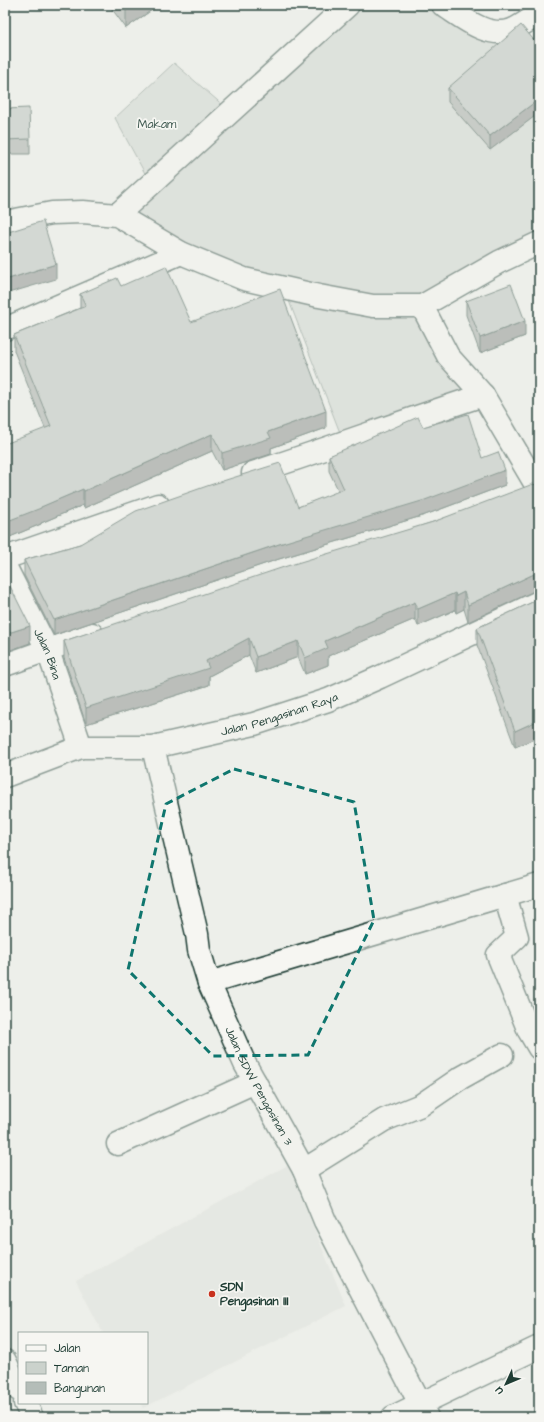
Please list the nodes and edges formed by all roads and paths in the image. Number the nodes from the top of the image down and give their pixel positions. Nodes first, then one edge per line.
1 (348, 5) edge
2 (442, 5) edge
3 (539, 14) edge
4 (117, 215) junction
5 (5, 222) edge
6 (539, 243) edge
7 (181, 253) junction
8 (422, 306) junction
9 (5, 329) edge
10 (483, 395) junction
11 (236, 478) edge
12 (538, 488) edge
13 (516, 495) edge
14 (176, 498) edge
15 (5, 558) edge
16 (5, 566) edge
17 (539, 602) edge
18 (108, 629) edge
19 (48, 651) junction
20 (5, 665) edge
21 (81, 747) junction
22 (153, 747) junction
23 (5, 776) edge
24 (539, 885) edge
25 (505, 895) junction
26 (209, 983) junction
27 (539, 1048) edge
28 (502, 1055) dead end
29 (255, 1082) junction
30 (118, 1144) dead end
31 (304, 1170) junction
32 (539, 1348) edge
33 (5, 1361) edge
34 (18, 1388) edge
35 (26, 1404) edge
36 (424, 1410) edge
37 (32, 1417) edge
38 (393, 1417) edge

1 - 4 street
2 - 3 street
4 - 5 street
4 - 7 street
6 - 8 street
7 - 8 street
7 - 9 street
8 - 10 street
10 - 11 street
10 - 12 street
12 - 13 street
14 - 15 street
16 - 19 street, Jalan Bina
17 - 22 street, Jalan Pengasinan Raya
18 - 19 street
19 - 20 street
19 - 21 street, Jalan Bina
21 - 22 street, Jalan Pengasinan Raya
21 - 23 street, Jalan Pengasinan Raya
22 - 26 street, Jalan SDW Pengasinan 3
24 - 25 street
25 - 26 street
25 - 27 street
26 - 29 street, Jalan SDW Pengasinan 3
28 - 31 street
29 - 30 street
29 - 31 street, Jalan SDW Pengasinan 3
31 - 36 street, Jalan SDW Pengasinan 3
32 - 36 street
33 - 34 street
35 - 37 street
36 - 38 street

